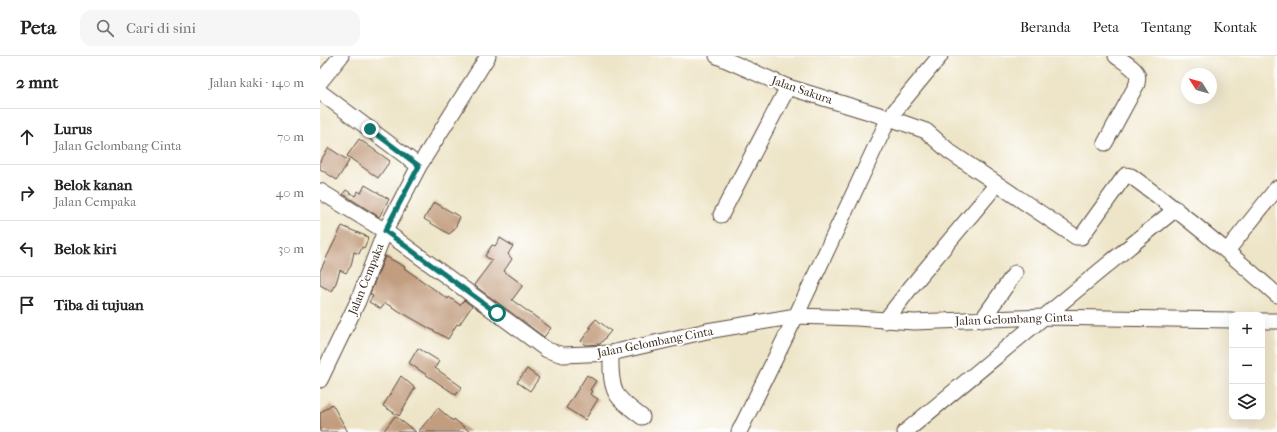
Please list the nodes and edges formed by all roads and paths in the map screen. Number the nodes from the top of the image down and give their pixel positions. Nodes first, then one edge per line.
1 (341, 56) edge
2 (488, 56) edge
3 (717, 56) edge
4 (940, 56) edge
5 (1116, 56) edge
6 (320, 82) edge
7 (788, 87) junction
8 (320, 92) edge
9 (889, 118) junction
10 (1105, 142) dead end
11 (419, 166) junction
12 (997, 184) junction
13 (1277, 188) edge
14 (320, 191) edge
15 (1176, 209) junction
16 (721, 215) dead end
17 (385, 231) junction
18 (1227, 250) junction
19 (1016, 273) dead end
20 (1277, 295) edge
21 (796, 316) junction
22 (1045, 317) junction
23 (982, 320) junction
24 (1229, 320) edge
25 (885, 321) junction
26 (1265, 321) edge
27 (1277, 321) edge
28 (611, 353) junction
29 (322, 371) edge
30 (642, 417) dead end
31 (739, 432) edge
32 (905, 432) edge

1 - 6 street
2 - 11 street, Jalan Cempaka
3 - 7 street, Jalan Sakura
4 - 9 street
5 - 10 street
7 - 9 street, Jalan Sakura
7 - 16 street
8 - 11 street
9 - 12 street, Jalan Sakura
9 - 21 street
11 - 17 street, Jalan Cempaka
12 - 15 street, Jalan Sakura
12 - 25 street
13 - 18 street
14 - 17 street, Jalan Gelombang Cinta
15 - 18 street
15 - 22 street
17 - 28 street, Jalan Gelombang Cinta
17 - 29 street, Jalan Cempaka
18 - 20 street
19 - 23 street
21 - 25 street, Jalan Gelombang Cinta
21 - 28 street, Jalan Gelombang Cinta
21 - 31 street
22 - 23 street, Jalan Gelombang Cinta
22 - 24 street, Jalan Gelombang Cinta
22 - 32 street
23 - 25 street, Jalan Gelombang Cinta
26 - 27 street
28 - 30 street

